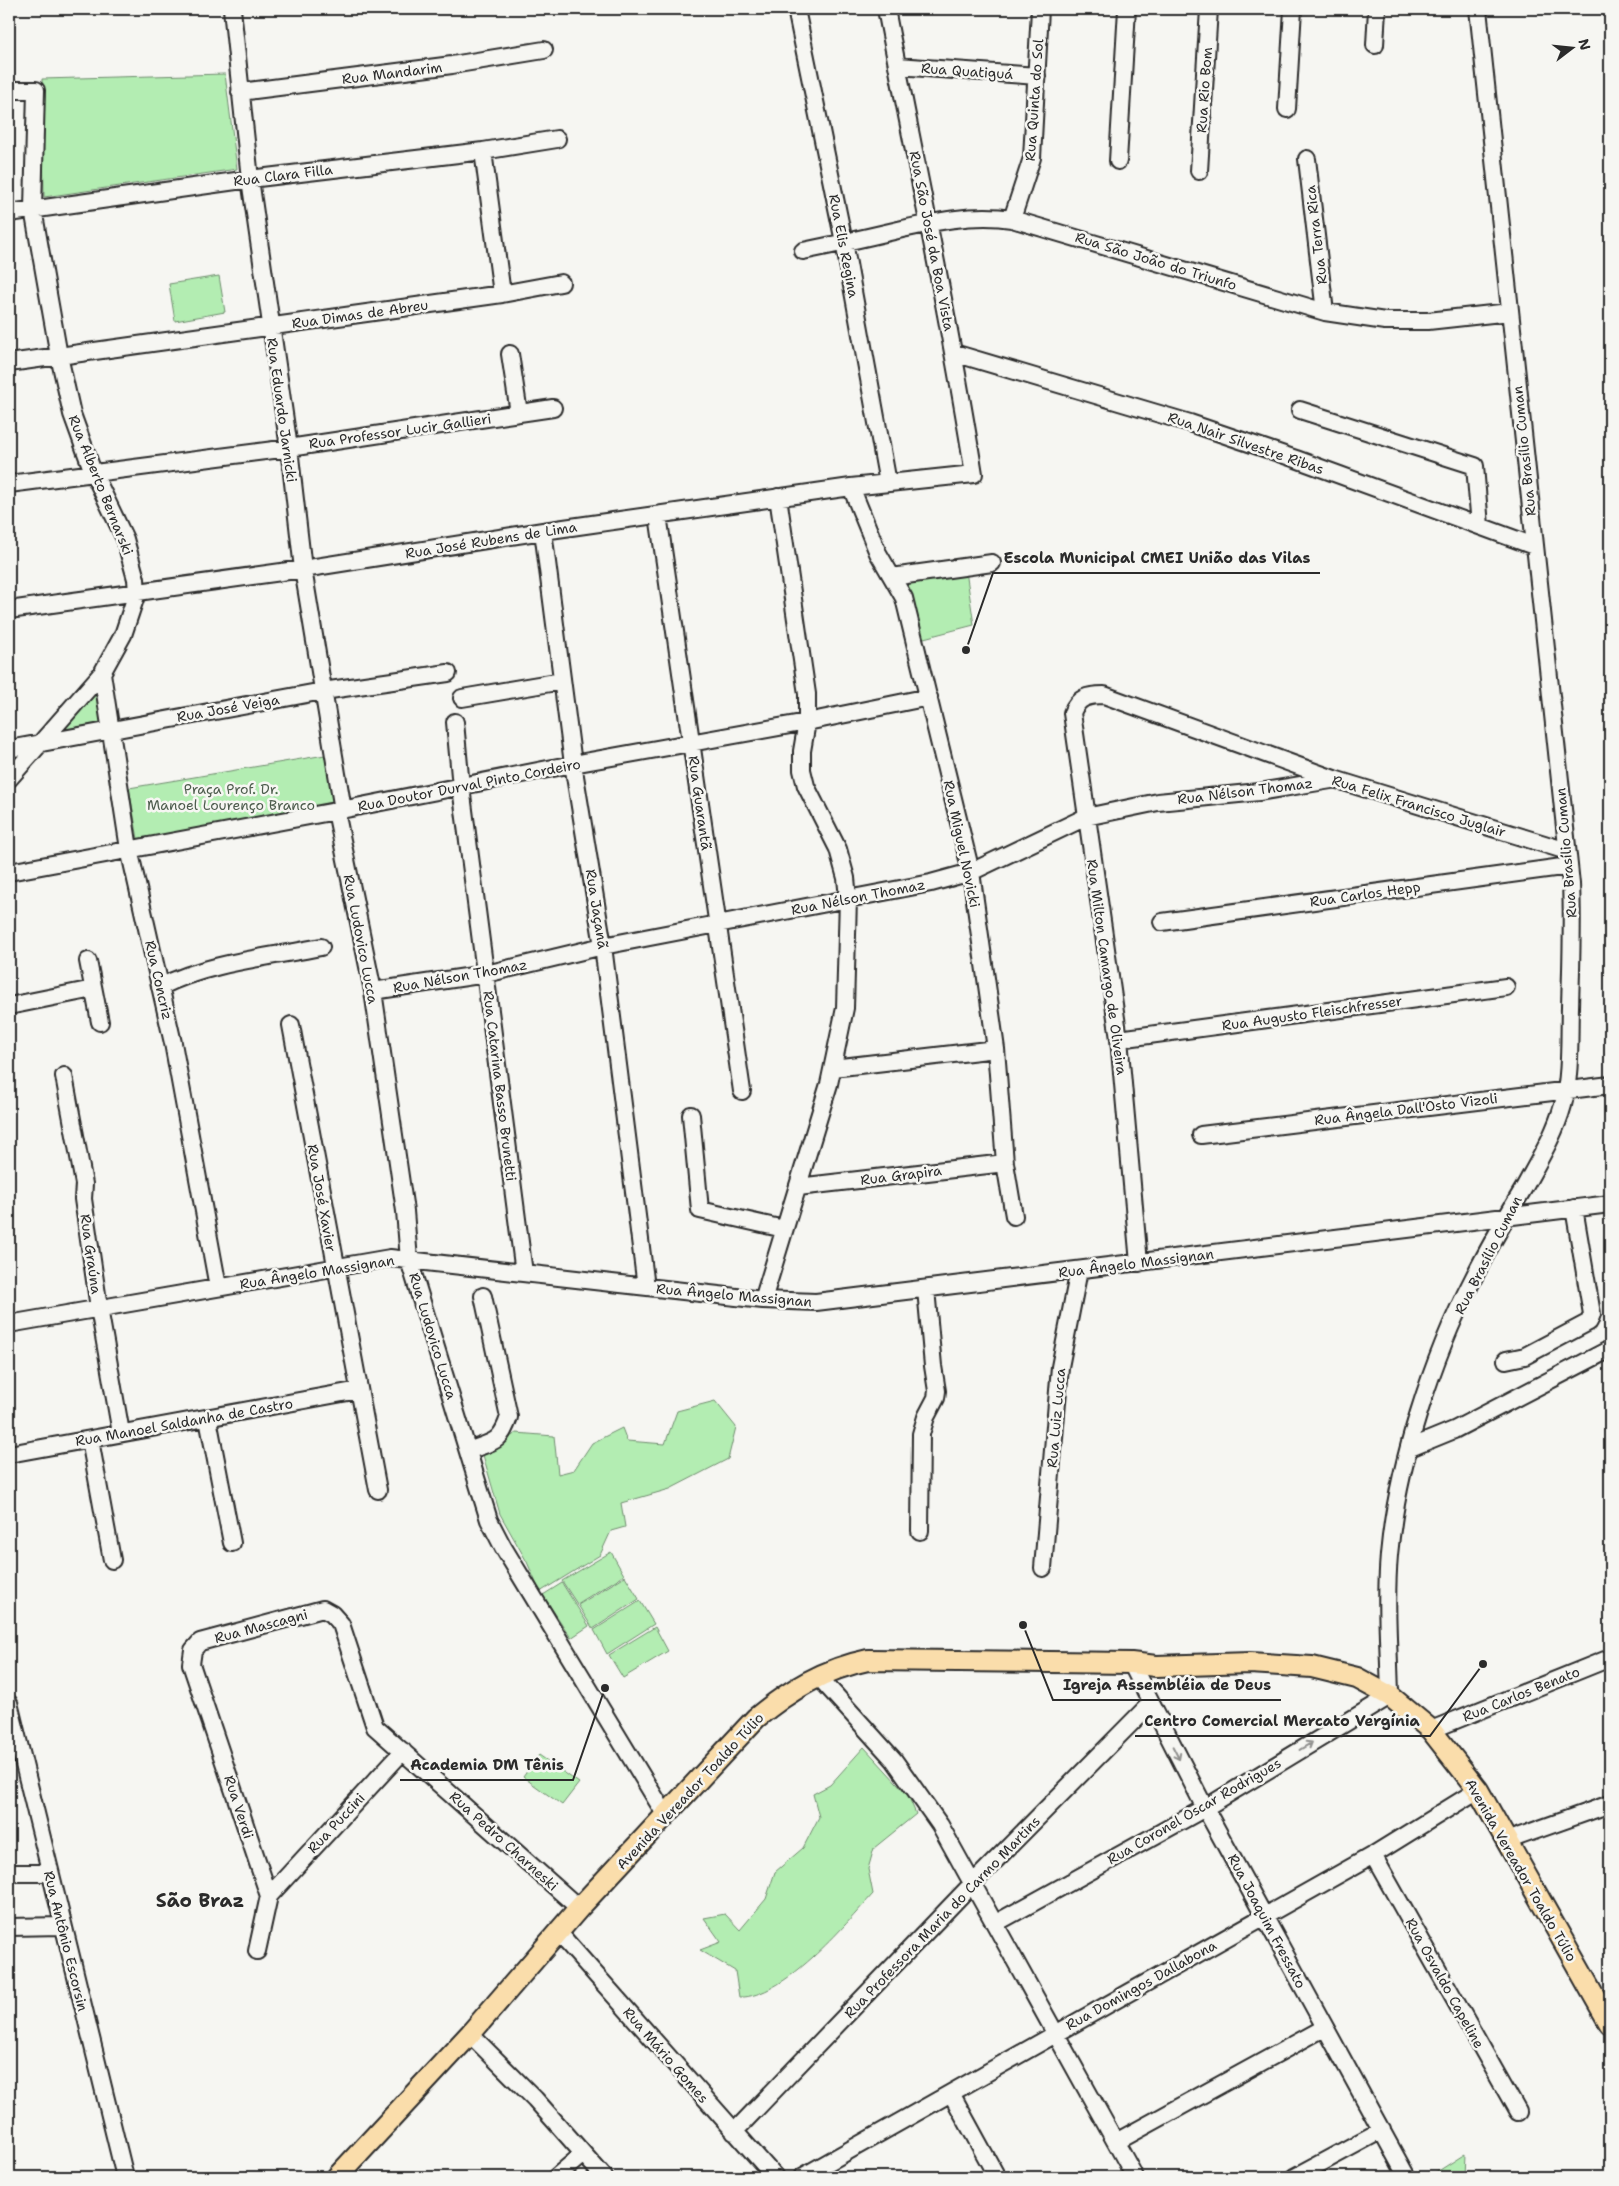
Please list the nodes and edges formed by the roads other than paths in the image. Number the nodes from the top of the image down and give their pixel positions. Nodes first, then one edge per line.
1 (232, 9) edge
2 (796, 9) edge
3 (886, 9) edge
4 (1040, 9) edge
5 (1127, 9) edge
6 (1209, 9) edge
7 (1293, 9) edge
8 (1377, 9) edge
9 (1478, 9) edge
10 (1374, 45) dead end
11 (544, 50) dead end
12 (897, 66) junction
13 (1036, 76) junction
14 (9, 90) edge
15 (240, 92) junction
16 (1287, 108) dead end
17 (557, 139) dead end
18 (483, 151) junction
19 (1307, 159) dead end
20 (1118, 161) dead end
21 (1200, 171) dead end
22 (250, 179) junction
23 (33, 209) junction
24 (9, 213) edge
25 (1012, 219) junction
26 (927, 224) junction
27 (844, 242) junction
28 (803, 251) dead end
29 (561, 283) dead end
30 (502, 294) junction
31 (1325, 312) junction
32 (1510, 312) junction
33 (270, 326) junction
34 (954, 352) junction
35 (510, 354) dead end
36 (59, 356) junction
37 (9, 363) edge
38 (553, 408) dead end
39 (1300, 410) dead end
40 (519, 413) junction
41 (289, 448) junction
42 (94, 472) junction
43 (974, 474) joint
44 (888, 483) junction
45 (9, 484) edge
46 (851, 487) junction
47 (778, 497) junction
48 (658, 515) junction
49 (1480, 526) junction
50 (543, 531) junction
51 (1534, 546) junction
52 (992, 563) dead end
53 (303, 569) junction
54 (892, 577) junction
55 (138, 593) junction
56 (9, 610) edge
57 (102, 673) junction
58 (448, 673) dead end
59 (562, 682) junction
60 (323, 690) junction
61 (1104, 695) joint
62 (462, 698) dead end
63 (928, 698) junction
64 (455, 722) dead end
65 (807, 722) junction
66 (109, 730) junction
67 (40, 743) junction
68 (691, 744) junction
69 (9, 749) edge
70 (573, 764) junction
71 (9, 779) edge
72 (1334, 779) junction
73 (461, 787) junction
74 (340, 810) junction
75 (1086, 817) junction
76 (129, 850) junction
77 (1568, 858) junction
78 (9, 872) edge
79 (971, 872) junction
80 (848, 898) junction
81 (1162, 922) dead end
82 (718, 924) junction
83 (604, 946) junction
84 (321, 947) dead end
85 (88, 961) dead end
86 (486, 974) junction
87 (160, 987) junction
88 (1506, 987) dead end
89 (93, 989) junction
90 (372, 991) junction
91 (9, 1006) edge
92 (100, 1022) dead end
93 (291, 1025) dead end
94 (1119, 1039) junction
95 (996, 1049) junction
96 (833, 1068) junction
97 (64, 1076) dead end
98 (1610, 1085) edge
99 (1566, 1089) junction
100 (742, 1091) dead end
101 (691, 1115) dead end
102 (1201, 1135) dead end
103 (1005, 1163) junction
104 (798, 1187) junction
105 (1610, 1204) edge
106 (1574, 1208) junction
107 (1014, 1216) dead end
108 (1507, 1217) junction
109 (784, 1229) junction
110 (409, 1260) junction
111 (1139, 1263) junction
112 (335, 1267) junction
113 (1079, 1270) junction
114 (524, 1273) junction
115 (218, 1287) junction
116 (646, 1287) junction
117 (926, 1289) junction
118 (483, 1296) dead end
119 (763, 1300) junction
120 (99, 1308) junction
121 (9, 1324) edge
122 (1610, 1350) edge
123 (1506, 1360) dead end
124 (359, 1390) junction
125 (208, 1419) junction
126 (121, 1433) junction
127 (90, 1440) junction
128 (1410, 1448) junction
129 (468, 1452) junction
130 (9, 1454) edge
131 (378, 1490) dead end
132 (920, 1531) dead end
133 (232, 1543) dead end
134 (112, 1560) dead end
135 (1043, 1568) dead end
136 (342, 1624) joint
137 (1610, 1658) edge
138 (1131, 1663) junction
139 (191, 1664) joint
140 (818, 1676) junction
141 (1390, 1696) junction
142 (9, 1703) edge
143 (1151, 1703) junction
144 (1431, 1730) junction
145 (403, 1751) junction
146 (1478, 1790) junction
147 (1610, 1804) edge
148 (1205, 1808) junction
149 (665, 1814) junction
150 (1506, 1841) junction
151 (1373, 1854) junction
152 (50, 1872) junction
153 (9, 1873) edge
154 (974, 1883) junction
155 (269, 1896) junction
156 (580, 1908) junction
157 (1265, 1916) junction
158 (996, 1923) junction
159 (62, 1926) junction
160 (9, 1927) edge
161 (558, 1932) junction
162 (257, 1951) dead end
163 (1610, 2024) edge
164 (1324, 2028) junction
165 (1055, 2033) junction
166 (470, 2034) junction
167 (951, 2093) junction
168 (1518, 2112) dead end
169 (1382, 2130) junction
170 (734, 2132) junction
171 (1116, 2142) junction
172 (583, 2154) junction
173 (125, 2177) edge
174 (337, 2177) edge
175 (556, 2177) edge
176 (604, 2177) edge
177 (775, 2177) edge
178 (802, 2177) edge
179 (997, 2177) edge
180 (1135, 2177) edge
181 (1295, 2177) edge
182 (1407, 2177) edge

1 - 15 street, Rua Eduardo Jarnicki
2 - 27 street, Rua Elis Regina
3 - 12 street, Rua São José da Boa Vista
4 - 13 street, Rua Quinta do Sol
5 - 20 street
6 - 21 street, Rua Rio Bom
7 - 16 street
8 - 10 street
9 - 32 street, Rua Brasílio Cuman
11 - 15 street, Rua Mandarim
12 - 13 street, Rua Quatiguá
12 - 26 street, Rua São José da Boa Vista
13 - 25 street, Rua Quinta do Sol
14 - 23 street, Rua Alberto Bernarski
15 - 22 street, Rua Eduardo Jarnicki
17 - 18 street, Rua Clara Filla
18 - 22 street, Rua Clara Filla
18 - 30 street
19 - 31 street, Rua Terra Rica
22 - 23 street, Rua Clara Filla
22 - 33 street, Rua Eduardo Jarnicki
23 - 24 street, Rua Clara Filla
23 - 36 street, Rua Alberto Bernarski
25 - 26 street, Rua São João do Triunfo
25 - 31 street, Rua São João do Triunfo
26 - 27 street, Rua São João do Triunfo
26 - 34 street, Rua São José da Boa Vista
27 - 28 street, Rua São João do Triunfo
27 - 44 street, Rua Elis Regina
29 - 30 street, Rua Dimas de Abreu
30 - 33 street, Rua Dimas de Abreu
31 - 32 street, Rua São João do Triunfo
32 - 51 street, Rua Brasílio Cuman
33 - 36 street, Rua Dimas de Abreu
33 - 41 street, Rua Eduardo Jarnicki
34 - 43 street, Rua São José da Boa Vista
34 - 49 street, Rua Nair Silvestre Ribas
35 - 40 street
36 - 37 street, Rua Dimas de Abreu
36 - 42 street, Rua Alberto Bernarski
38 - 40 street, Rua Professor Lucir Gallieri
39 - 49 street
40 - 41 street, Rua Professor Lucir Gallieri
41 - 42 street, Rua Professor Lucir Gallieri
41 - 53 street, Rua Eduardo Jarnicki
42 - 45 street, Rua Professor Lucir Gallieri
42 - 55 street, Rua Alberto Bernarski
43 - 44 street, Rua José Rubens de Lima
44 - 46 street, Rua José Rubens de Lima
46 - 47 street, Rua José Rubens de Lima
46 - 54 street, Rua Miguel Novicki
47 - 48 street, Rua José Rubens de Lima
47 - 65 street
48 - 50 street, Rua José Rubens de Lima
48 - 68 street, Rua Guarantã
49 - 51 street, Rua Nair Silvestre Ribas
50 - 53 street, Rua José Rubens de Lima
50 - 59 street, Rua Jaçanã
51 - 77 street, Rua Brasílio Cuman
52 - 54 street
53 - 55 street, Rua José Rubens de Lima
53 - 60 street, Rua Eduardo Jarnicki
54 - 63 street, Rua Miguel Novicki
55 - 56 street, Rua José Rubens de Lima
55 - 57 street
57 - 66 street, Rua Concriz
57 - 67 street
58 - 60 street, Rua José Veiga
59 - 62 street
59 - 70 street, Rua Jaçanã
60 - 66 street, Rua José Veiga
60 - 74 street, Rua Eduardo Jarnicki
61 - 72 street, Rua Felix Francisco Juglair
61 - 75 street, Rua Milton Camargo de Oliveira
63 - 65 street, Rua Doutor Durval Pinto Cordeiro
63 - 79 street, Rua Miguel Novicki
64 - 73 street, Rua Catarina Basso Brunetti
65 - 68 street, Rua Doutor Durval Pinto Cordeiro
65 - 80 street
66 - 67 street, Rua José Veiga
66 - 76 street, Rua Concriz
67 - 69 street, Rua José Veiga
67 - 71 street
68 - 70 street, Rua Doutor Durval Pinto Cordeiro
68 - 82 street, Rua Guarantã
70 - 73 street, Rua Doutor Durval Pinto Cordeiro
70 - 83 street, Rua Jaçanã
72 - 75 street, Rua Nélson Thomaz
72 - 77 street, Rua Felix Francisco Juglair
73 - 74 street, Rua Doutor Durval Pinto Cordeiro
73 - 86 street, Rua Catarina Basso Brunetti
74 - 76 street, Rua Doutor Durval Pinto Cordeiro
74 - 90 street, Rua Ludovico Lucca
75 - 79 street, Rua Nélson Thomaz
75 - 94 street, Rua Milton Camargo de Oliveira
76 - 78 street, Rua Doutor Durval Pinto Cordeiro
76 - 87 street, Rua Concriz
77 - 81 street, Rua Carlos Hepp
77 - 99 street, Rua Brasílio Cuman
79 - 80 street, Rua Nélson Thomaz
79 - 95 street, Rua Miguel Novicki
80 - 82 street, Rua Nélson Thomaz
80 - 96 street
82 - 83 street, Rua Nélson Thomaz
82 - 100 street, Rua Guarantã
83 - 86 street, Rua Nélson Thomaz
83 - 116 street, Rua Jaçanã
84 - 87 street
85 - 89 street
86 - 90 street, Rua Nélson Thomaz
86 - 114 street, Rua Catarina Basso Brunetti
87 - 115 street, Rua Concriz
88 - 94 street, Rua Augusto Fleischfresser
89 - 91 street
89 - 92 street
90 - 110 street, Rua Ludovico Lucca
93 - 112 street, Rua José Xavier
94 - 111 street, Rua Milton Camargo de Oliveira
95 - 96 street
95 - 103 street, Rua Miguel Novicki
96 - 104 street
97 - 120 street, Rua Graúna
98 - 99 street, Rua Ângela Dall'Osto Vizoli
99 - 102 street, Rua Ângela Dall'Osto Vizoli
99 - 108 street, Rua Brasílio Cuman
101 - 109 street
103 - 104 street, Rua Grapira
103 - 107 street, Rua Miguel Novicki
104 - 109 street
105 - 106 street, Rua Ângelo Massignan
106 - 108 street, Rua Ângelo Massignan
106 - 123 street
108 - 111 street, Rua Ângelo Massignan
108 - 128 street, Rua Brasílio Cuman
109 - 119 street
110 - 112 street, Rua Ângelo Massignan
110 - 114 street, Rua Ângelo Massignan
110 - 129 street, Rua Ludovico Lucca
111 - 113 street, Rua Ângelo Massignan
112 - 115 street, Rua Ângelo Massignan
112 - 124 street, Rua José Xavier
113 - 117 street, Rua Ângelo Massignan
113 - 135 street, Rua Luiz Lucca
114 - 116 street, Rua Ângelo Massignan
115 - 120 street, Rua Ângelo Massignan
116 - 119 street, Rua Ângelo Massignan
117 - 119 street, Rua Ângelo Massignan
117 - 132 street
118 - 129 street
120 - 121 street, Rua Ângelo Massignan
120 - 126 street, Rua Graúna
122 - 128 street
124 - 125 street, Rua Manoel Saldanha de Castro
124 - 131 street, Rua José Xavier
125 - 126 street, Rua Manoel Saldanha de Castro
125 - 133 street
126 - 127 street, Rua Manoel Saldanha de Castro
127 - 130 street, Rua Manoel Saldanha de Castro
127 - 134 street
128 - 141 street, Rua Brasílio Cuman
129 - 149 street, Rua Ludovico Lucca
136 - 139 street, Rua Mascagni
136 - 145 street, Rua Pedro Charneski
137 - 144 street, Rua Carlos Benato
138 - 140 main road, Avenida Vereador Toaldo Túlio
138 - 141 main road, Avenida Vereador Toaldo Túlio
138 - 143 street, Rua Joaquim Fressato
139 - 155 street, Rua Verdi
140 - 149 main road, Avenida Vereador Toaldo Túlio
140 - 154 street
141 - 144 main road, Avenida Vereador Toaldo Túlio
148 -> 141 street, Rua Coronel Oscar Rodrigues
142 - 152 street, Rua Antônio Escorsin
143 -> 148 street, Rua Joaquim Fressato
143 - 154 street, Rua Professora Maria do Carmo Martins
144 - 146 main road, Avenida Vereador Toaldo Túlio
145 - 155 street, Rua Puccini
145 - 156 street, Rua Pedro Charneski
146 - 150 main road, Avenida Vereador Toaldo Túlio
146 - 151 street, Rua Domingos Dallabona
147 - 150 street
148 - 157 street, Rua Joaquim Fressato
148 - 158 street, Rua Coronel Oscar Rodrigues
149 - 156 main road, Avenida Vereador Toaldo Túlio
150 - 163 main road, Avenida Vereador Toaldo Túlio
151 - 157 street, Rua Domingos Dallabona
151 - 168 street, Rua Osvaldo Capeline
152 - 153 street
152 - 159 street, Rua Antônio Escorsin
154 - 158 street
154 - 170 street, Rua Professora Maria do Carmo Martins
155 - 162 street
156 - 161 main road, Avenida Vereador Toaldo Túlio
157 - 164 street, Rua Joaquim Fressato
157 - 165 street, Rua Domingos Dallabona
158 - 165 street
159 - 160 street
159 - 173 street, Rua Antônio Escorsin
161 - 166 main road, Avenida Vereador Toaldo Túlio
161 - 170 street, Rua Mário Gomes
164 - 169 street, Rua Joaquim Fressato
164 - 171 street
165 - 167 street, Rua Domingos Dallabona
165 - 171 street
166 - 172 street
166 - 174 main road, Avenida Vereador Toaldo Túlio
167 - 178 street, Rua Domingos Dallabona
167 - 179 street
169 - 181 street
169 - 182 street, Rua Joaquim Fressato
170 - 177 street, Rua Mário Gomes
171 - 180 street
172 - 175 street
172 - 176 street

